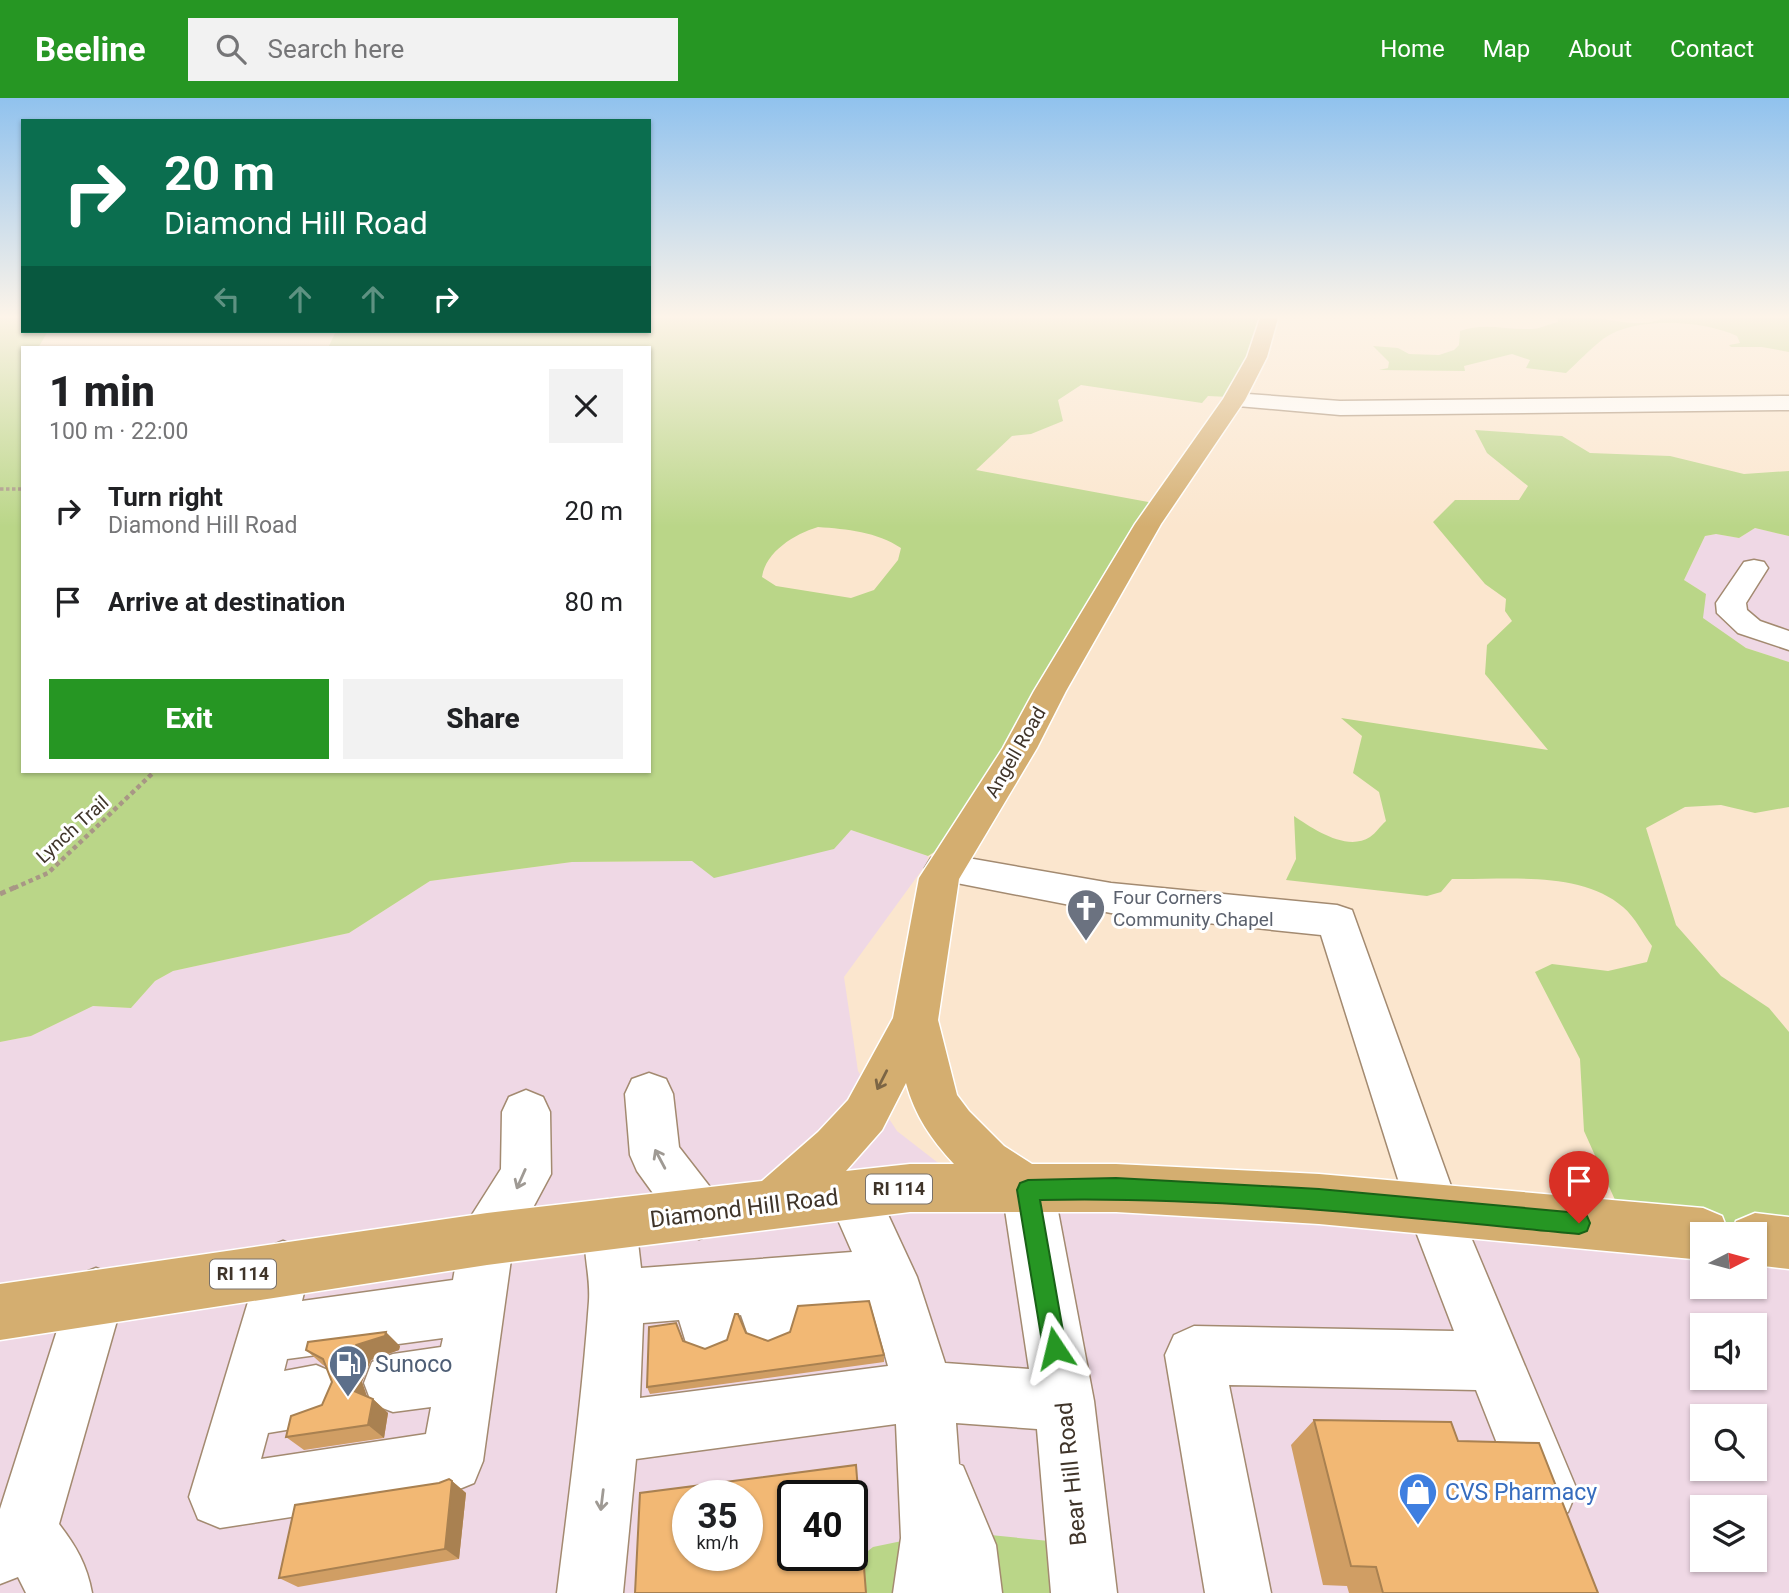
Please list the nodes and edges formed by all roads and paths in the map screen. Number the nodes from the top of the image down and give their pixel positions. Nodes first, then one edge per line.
1 (1241, 388) edge
2 (1234, 400) junction
3 (1789, 403) edge
4 (0, 488) edge
5 (21, 489) edge
6 (1754, 568) dead end
7 (1789, 641) edge
8 (154, 773) edge
9 (945, 868) junction
10 (0, 894) edge
11 (915, 1020) junction
12 (649, 1094) dead end
13 (526, 1112) dead end
14 (1028, 1190) junction
15 (853, 1195) junction
16 (772, 1206) junction
17 (1434, 1211) junction
18 (699, 1214) junction
19 (610, 1225) junction
20 (1690, 1233) edge
21 (487, 1239) junction
22 (1768, 1241) edge
23 (1789, 1243) edge
24 (283, 1268) junction
25 (890, 1278) junction
26 (96, 1296) junction
27 (617, 1297) junction
28 (477, 1305) junction
29 (0, 1312) edge
30 (265, 1334) junction
31 (1494, 1361) junction
32 (466, 1373) junction
33 (393, 1384) dead end
34 (924, 1391) junction
35 (316, 1395) dead end
36 (1063, 1401) junction
37 (245, 1406) junction
38 (608, 1432) junction
39 (928, 1456) junction
40 (13, 1542) edge
41 (1568, 1546) edge
42 (59, 1593) edge
43 (590, 1593) edge
44 (926, 1593) edge
45 (969, 1593) edge
46 (1084, 1593) edge
47 (1238, 1593) edge

1 - 2 main road, Angell Road
2 - 3 street
2 - 9 main road, Angell Road
4 - 5 path
6 - 7 street
8 - 10 path, Lynch Trail
9 - 11 main road, Angell Road
9 - 17 street
11 - 14 main road, Angell Road
11 -> 16 main road
18 -> 12 street
13 -> 21 street
14 - 15 main road, Diamond Hill Road / RI 114
14 - 17 main road, Diamond Hill Road / RI 114
14 - 36 street, Bear Hill Road
15 - 16 main road, Diamond Hill Road / RI 114
15 - 25 street
16 - 18 main road, Diamond Hill Road / RI 114
17 - 20 main road, Diamond Hill Road / RI 114
17 - 31 street
18 - 19 main road, Diamond Hill Road / RI 114
19 - 21 main road, Diamond Hill Road / RI 114
19 - 27 street
21 - 24 main road, Diamond Hill Road / RI 114
21 - 28 street
22 - 23 main road
24 - 26 main road, Diamond Hill Road / RI 114
24 - 30 street
25 - 27 street
25 - 34 street
26 - 29 main road, Diamond Hill Road / RI 114
26 - 40 street
27 - 38 street
28 - 30 street
28 - 32 street
30 - 37 street
31 - 41 street
31 - 47 street
32 - 33 street
32 - 37 street
34 - 36 street
34 - 38 street
34 - 39 street
35 - 37 street
36 - 46 street, Bear Hill Road
38 -> 43 street
39 - 44 street
39 - 45 street
40 - 42 street

